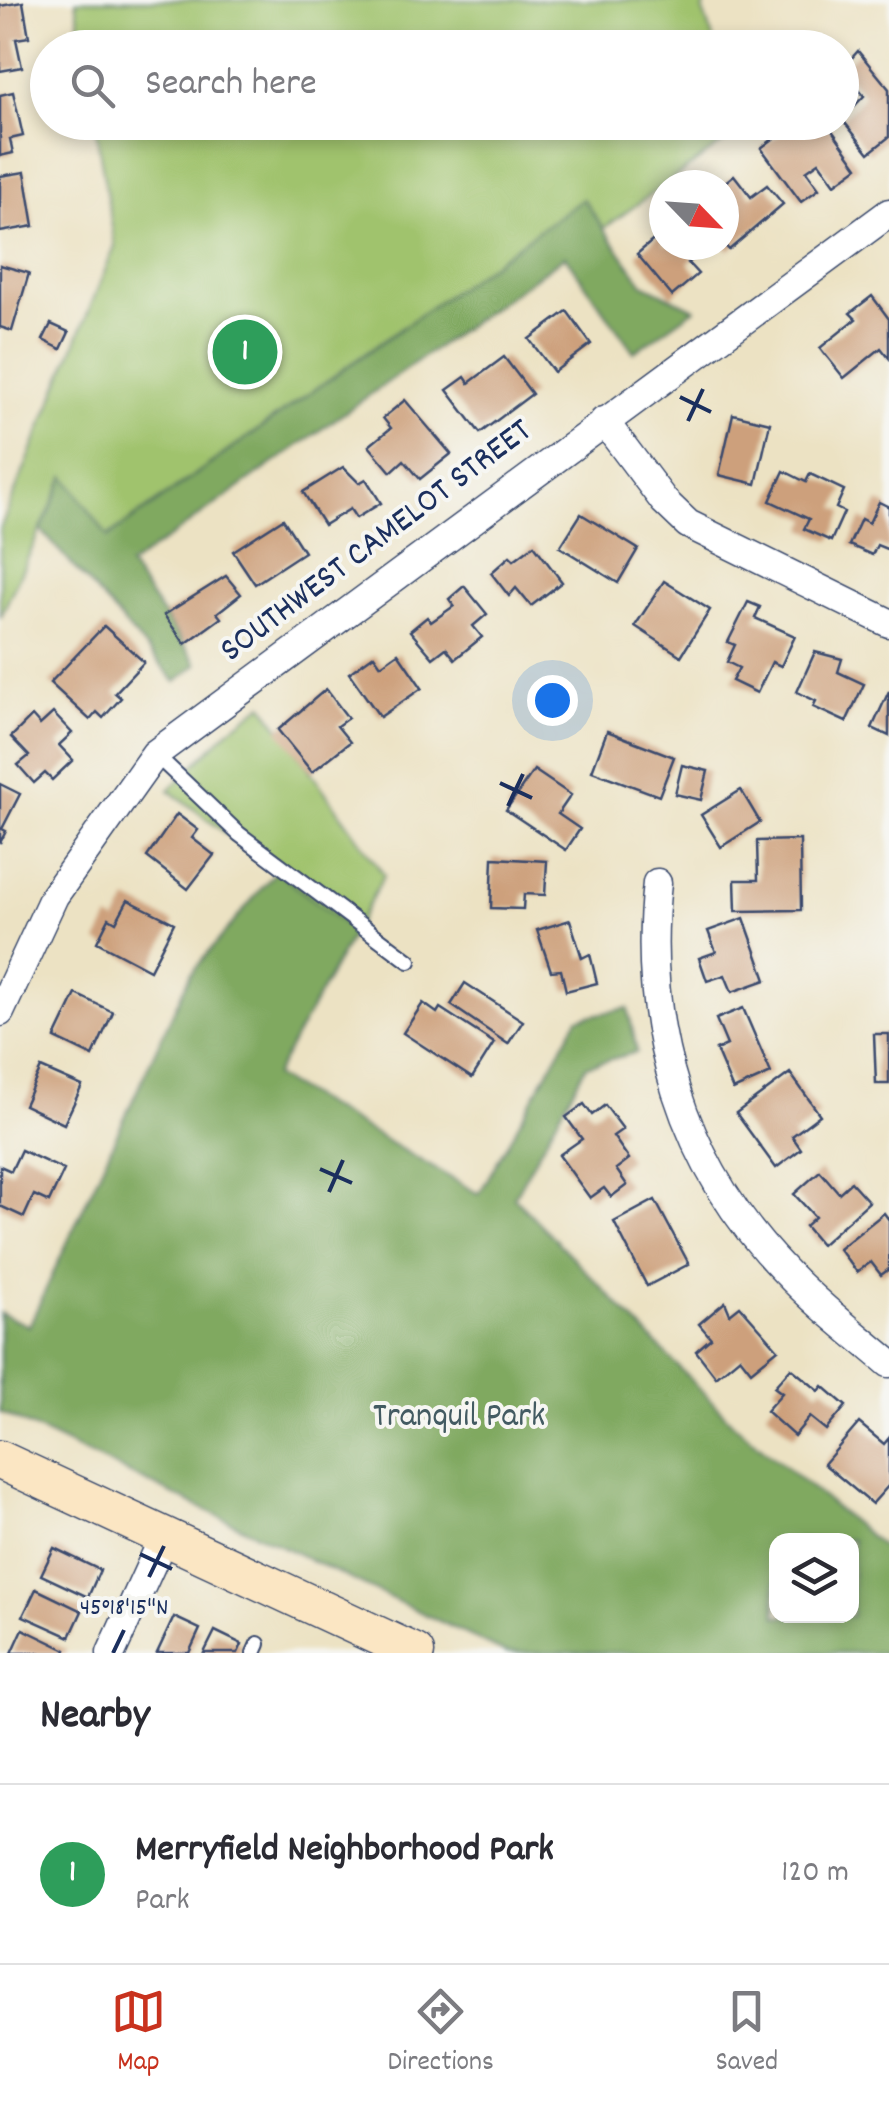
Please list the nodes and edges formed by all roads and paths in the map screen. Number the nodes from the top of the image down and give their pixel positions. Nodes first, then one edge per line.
1 (889, 213) edge
2 (604, 421) junction
3 (889, 623) edge
4 (155, 754) junction
5 (657, 883) dead end
6 (409, 961) dead end
7 (0, 1012) edge
8 (889, 1363) edge
9 (0, 1460) edge
10 (164, 1539) junction
11 (112, 1653) edge
12 (415, 1653) edge

1 - 2 street, SOUTHWEST CAMELOT STREET
2 - 3 street
2 - 4 street, SOUTHWEST CAMELOT STREET
4 - 6 lane
4 - 7 street, SOUTHWEST CAMELOT STREET
5 - 8 street
9 - 10 street
10 - 11 street
10 - 12 street

